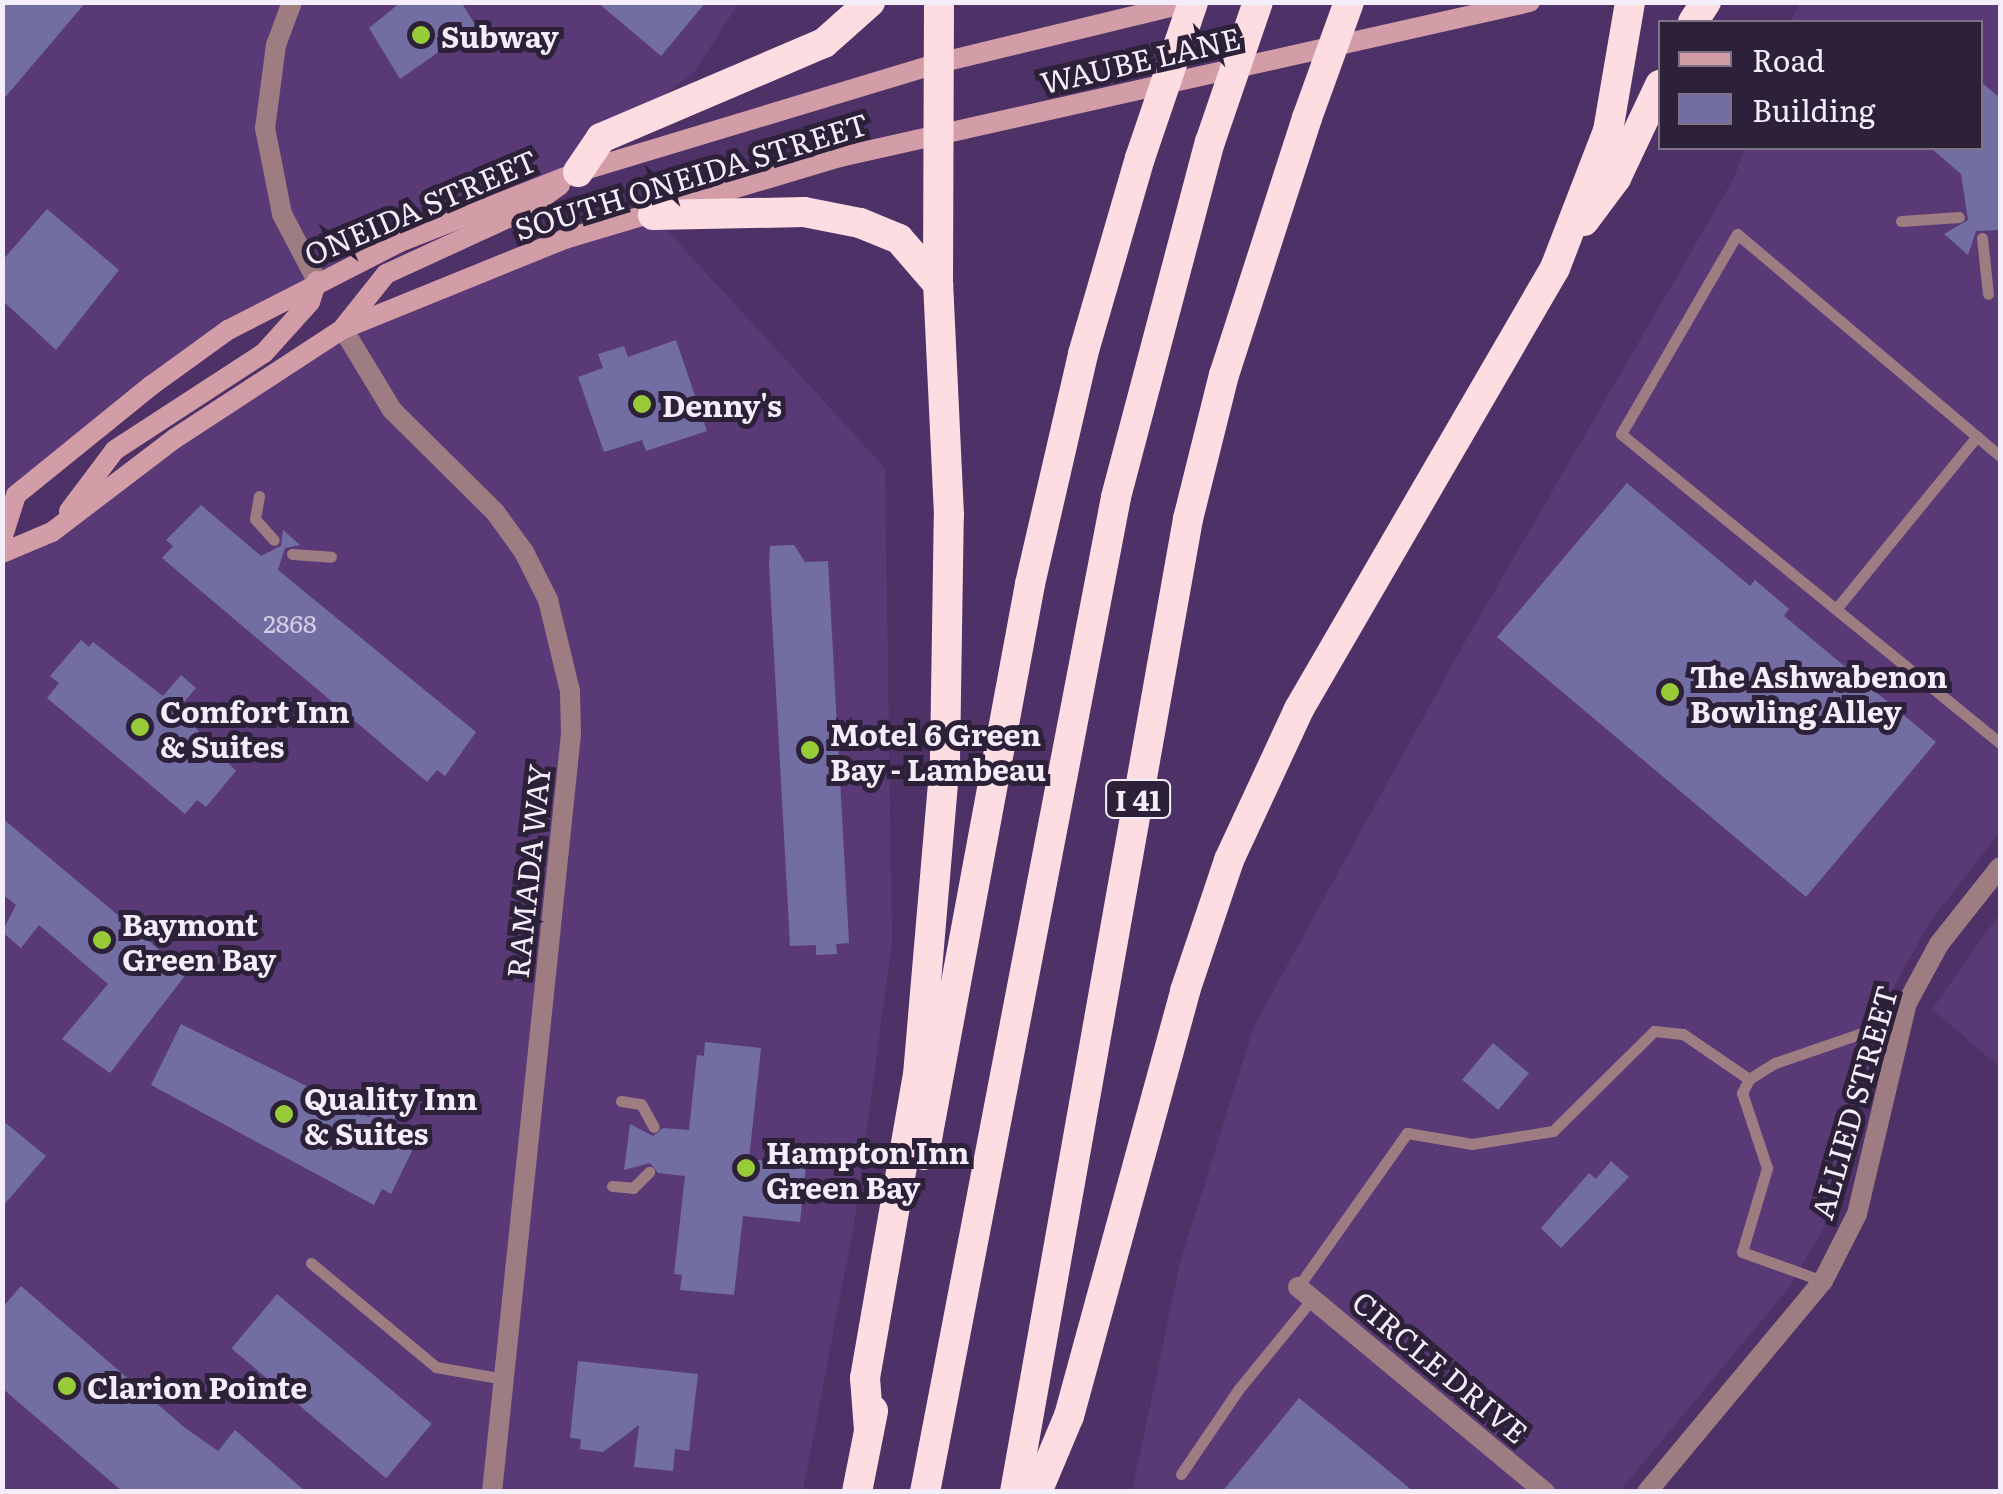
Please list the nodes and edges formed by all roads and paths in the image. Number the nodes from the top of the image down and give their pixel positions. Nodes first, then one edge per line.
1 (292, 2) edge
2 (870, 2) edge
3 (938, 2) edge
4 (1192, 2) edge
5 (1258, 2) edge
6 (1349, 2) edge
7 (1530, 2) edge
8 (1630, 2) edge
9 (943, 62) junction
10 (1658, 89) edge
11 (938, 134) junction
12 (578, 172) junction
13 (653, 215) junction
14 (1958, 217) dead end
15 (1901, 221) dead end
16 (1568, 238) junction
17 (1982, 238) dead end
18 (317, 281) junction
19 (938, 284) junction
20 (1988, 294) dead end
21 (343, 329) junction
22 (1977, 436) junction
23 (2000, 456) edge
24 (258, 496) dead end
25 (52, 532) junction
26 (2, 538) edge
27 (274, 540) dead end
28 (2, 553) edge
29 (292, 554) dead end
30 (331, 558) dead end
31 (1836, 609) junction
32 (2000, 743) edge
33 (2000, 868) edge
34 (1903, 1019) junction
35 (1750, 1079) junction
36 (621, 1101) dead end
37 (654, 1127) dead end
38 (649, 1172) dead end
39 (612, 1186) dead end
40 (311, 1263) dead end
41 (1823, 1281) junction
42 (1305, 1293) junction
43 (504, 1379) junction
44 (869, 1430) junction
45 (1181, 1474) dead end
46 (1542, 1491) edge
47 (492, 1492) edge
48 (857, 1492) edge
49 (926, 1492) edge
50 (1015, 1492) edge
51 (1037, 1492) edge
52 (1647, 1492) edge

1 - 18 street
2 - 12 highway
3 - 9 highway
4 - 9 street, WAUBE LANE
4 - 44 highway, bridge
5 - 49 highway, I 41, bridge
6 - 50 highway, I 41, bridge
7 - 11 street, WAUBE LANE
8 - 16 highway
9 - 11 highway
9 - 12 street, ONEIDA STREET
10 - 16 highway
11 - 13 street, SOUTH ONEIDA STREET
11 - 19 highway
12 - 18 street, ONEIDA STREET
12 - 21 street
13 - 19 highway
13 - 21 street, SOUTH ONEIDA STREET
14 - 15 lane
16 - 51 highway
17 - 20 lane
18 - 25 street
18 - 26 street, ONEIDA STREET
19 - 44 highway
21 - 25 street, SOUTH ONEIDA STREET
21 - 43 street, RAMADA WAY
22 - 23 lane
22 - 31 lane
22 - 31 lane
24 - 27 lane
25 - 28 street, SOUTH ONEIDA STREET
29 - 30 lane
31 - 32 lane
33 - 34 street, ALLIED STREET
34 - 35 lane
34 - 41 street, ALLIED STREET
35 - 41 lane
35 - 42 lane
36 - 37 lane
38 - 39 lane
40 - 43 lane
41 - 52 street, ALLIED STREET
42 - 45 lane
42 - 46 street, CIRCLE DRIVE
43 - 47 street, RAMADA WAY
44 - 48 highway

